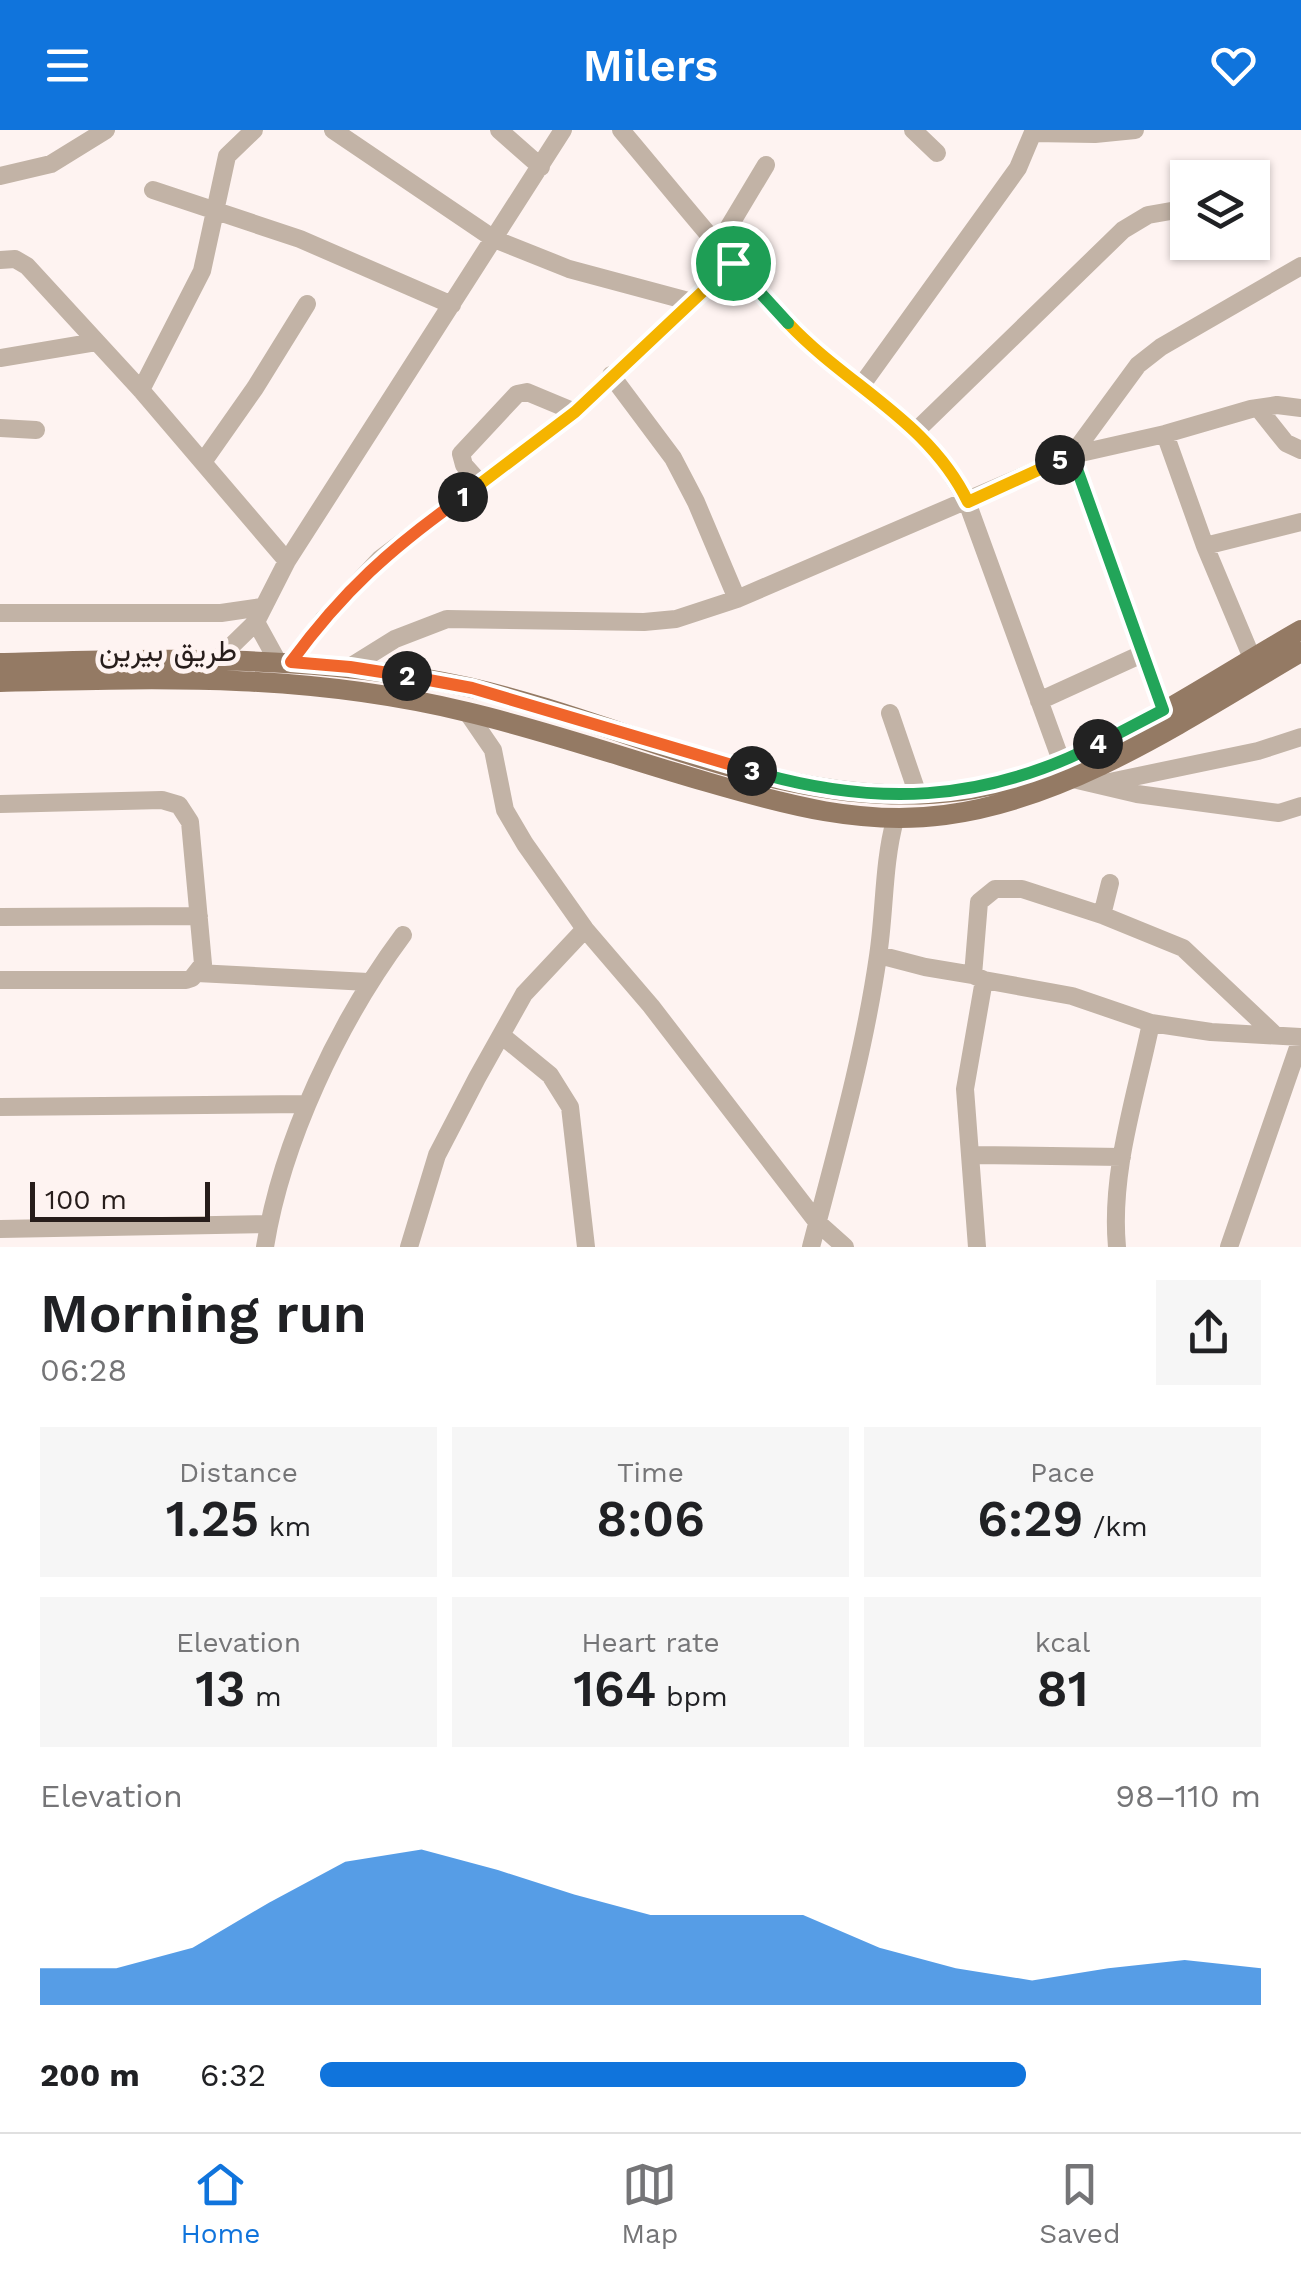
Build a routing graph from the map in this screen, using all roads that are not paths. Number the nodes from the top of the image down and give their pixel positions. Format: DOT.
graph roads {
  1 [pos="106,130"];
  2 [pos="254,130"];
  3 [pos="333,130"];
  4 [pos="499,130"];
  5 [pos="563,130"];
  6 [pos="622,130"];
  7 [pos="913,130"];
  8 [pos="1135,130"];
  9 [pos="1033,131"];
  10 [pos="937,153"];
  11 [pos="766,164"];
  12 [pos="541,167"];
  13 [pos="0,176"];
  14 [pos="152,190"];
  15 [pos="214,209"];
  16 [pos="1170,211"];
  17 [pos="494,239"];
  18 [pos="718,246"];
  19 [pos="0,260"];
  20 [pos="733,263"];
  21 [pos="1301,266"];
  22 [pos="692,302"];
  23 [pos="307,304"];
  24 [pos="452,305"];
  25 [pos="96,342"];
  26 [pos="0,358"];
  27 [pos="611,375"];
  28 [pos="862,386"];
  29 [pos="140,390"];
  30 [pos="1258,408"];
  31 [pos="1301,408"];
  32 [pos="575,412"];
  33 [pos="0,428"];
  34 [pos="36,430"];
  35 [pos="917,430"];
  36 [pos="1165,434"];
  37 [pos="1301,450"];
  38 [pos="1072,455"];
  39 [pos="203,462"];
  40 [pos="481,484"];
  41 [pos="968,502"];
  42 [pos="1301,522"];
  43 [pos="1205,546"];
  44 [pos="287,561"];
  45 [pos="737,599"];
  46 [pos="0,614"];
  47 [pos="259,614"];
  48 [pos="1301,630"];
  49 [pos="1301,652"];
  50 [pos="1142,654"];
  51 [pos="1252,658"];
  52 [pos="217,660"];
  53 [pos="0,662"];
  54 [pos="284,662"];
  55 [pos="350,667"];
  56 [pos="0,682"];
  57 [pos="1040,701"];
  58 [pos="1163,710"];
  59 [pos="468,712"];
  60 [pos="890,713"];
  61 [pos="1301,737"];
  62 [pos="1067,771"];
  63 [pos="1095,785"];
  64 [pos="918,795"];
  65 [pos="0,804"];
  66 [pos="1301,806"];
  67 [pos="886,820"];
  68 [pos="1110,883"];
  69 [pos="1102,915"];
  70 [pos="199,916"];
  71 [pos="0,917"];
  72 [pos="585,929"];
  73 [pos="403,935"];
  74 [pos="879,954"];
  75 [pos="197,974"];
  76 [pos="978,978"];
  77 [pos="0,980"];
  78 [pos="368,982"];
  79 [pos="1150,1023"];
  80 [pos="1274,1034"];
  81 [pos="501,1035"];
  82 [pos="1301,1038"];
  83 [pos="307,1104"];
  84 [pos="0,1107"];
  85 [pos="971,1154"];
  86 [pos="1122,1157"];
  87 [pos="818,1222"];
  88 [pos="268,1224"];
  89 [pos="0,1228"];
  90 [pos="30,1238"];
  91 [pos="265,1247"];
  92 [pos="409,1247"];
  93 [pos="586,1247"];
  94 [pos="811,1247"];
  95 [pos="845,1247"];
  96 [pos="977,1247"];
  97 [pos="1117,1247"];
  98 [pos="1229,1247"];
  1 -- 13 [label="street"];
  2 -- 15 [label="street"];
  3 -- 17 [label="street"];
  4 -- 12 [label="street"];
  5 -- 12 [label="street"];
  6 -- 18 [label="street"];
  7 -- 10 [label="street"];
  8 -- 9 [label="street"];
  9 -- 28 [label="street"];
  11 -- 18 [label="street"];
  12 -- 17 [label="street"];
  14 -- 15 [label="street"];
  15 -- 24 [label="street"];
  15 -- 29 [label="street"];
  16 -- 35 [label="street"];
  17 -- 22 [label="street"];
  17 -- 24 [label="street"];
  18 -- 20 [label="street"];
  19 -- 25 [label="street"];
  20 -- 22 [label="street"];
  20 -- 28 [label="street"];
  21 -- 38 [label="street"];
  22 -- 27 [label="street"];
  23 -- 39 [label="street"];
  24 -- 44 [label="street"];
  25 -- 26 [label="street"];
  25 -- 29 [label="street"];
  27 -- 32 [label="street"];
  27 -- 45 [label="street"];
  28 -- 35 [label="street"];
  29 -- 39 [label="street"];
  30 -- 31 [label="street"];
  30 -- 36 [label="street"];
  30 -- 37 [label="street"];
  32 -- 40 [label="street"];
  32 -- 40 [label="street"];
  33 -- 34 [label="street"];
  35 -- 41 [label="street"];
  36 -- 38 [label="street"];
  36 -- 43 [label="street"];
  38 -- 41 [label="street"];
  38 -- 50 [label="street"];
  39 -- 44 [label="street"];
  40 -- 54 [label="street"];
  41 -- 45 [label="street"];
  41 -- 57 [label="street"];
  42 -- 43 [label="street"];
  43 -- 51 [label="street"];
  44 -- 47 [label="street"];
  45 -- 55 [label="street"];
  46 -- 47 [label="street"];
  47 -- 52 [label="street"];
  47 -- 54 [label="street"];
  48 -- 51 [label="main road, طريق بيرين"];
  49 -- 62 [label="main road, طريق بيرين"];
  50 -- 57 [label="street"];
  50 -- 58 [label="street"];
  51 -- 58 [label="main road, طريق بيرين"];
  52 -- 53 [label="main road, طريق بيرين"];
  52 -- 54 [label="main road, طريق بيرين"];
  54 -- 55 [label="main road, طريق بيرين"];
  55 -- 64 [label="main road, طريق بيرين"];
  56 -- 59 [label="main road, طريق بيرين"];
  57 -- 62 [label="street"];
  58 -- 62 [label="main road, طريق بيرين"];
  59 -- 67 [label="main road, طريق بيرين"];
  59 -- 72 [label="street"];
  60 -- 64 [label="street"];
  61 -- 63 [label="street"];
  62 -- 63 [label="street"];
  62 -- 64 [label="main road, طريق بيرين"];
  62 -- 67 [label="main road, طريق بيرين"];
  63 -- 66 [label="street"];
  65 -- 70 [label="street"];
  67 -- 74 [label="street"];
  68 -- 69 [label="street"];
  69 -- 76 [label="street"];
  69 -- 80 [label="street"];
  70 -- 71 [label="street"];
  70 -- 75 [label="street"];
  72 -- 81 [label="street"];
  72 -- 87 [label="street"];
  73 -- 78 [label="street"];
  74 -- 76 [label="street"];
  74 -- 87 [label="street"];
  75 -- 77 [label="street"];
  75 -- 78 [label="street"];
  76 -- 79 [label="street"];
  76 -- 85 [label="street"];
  78 -- 83 [label="street"];
  79 -- 80 [label="street"];
  79 -- 86 [label="street"];
  80 -- 82 [label="street"];
  81 -- 92 [label="street"];
  81 -- 93 [label="street"];
  82 -- 98 [label="street"];
  83 -- 84 [label="street"];
  83 -- 88 [label="street"];
  85 -- 86 [label="street"];
  85 -- 96 [label="street"];
  86 -- 97 [label="street"];
  87 -- 94 [label="street"];
  87 -- 95 [label="street"];
  88 -- 90 [label="street"];
  88 -- 91 [label="street"];
  89 -- 90 [label="street"];
}
